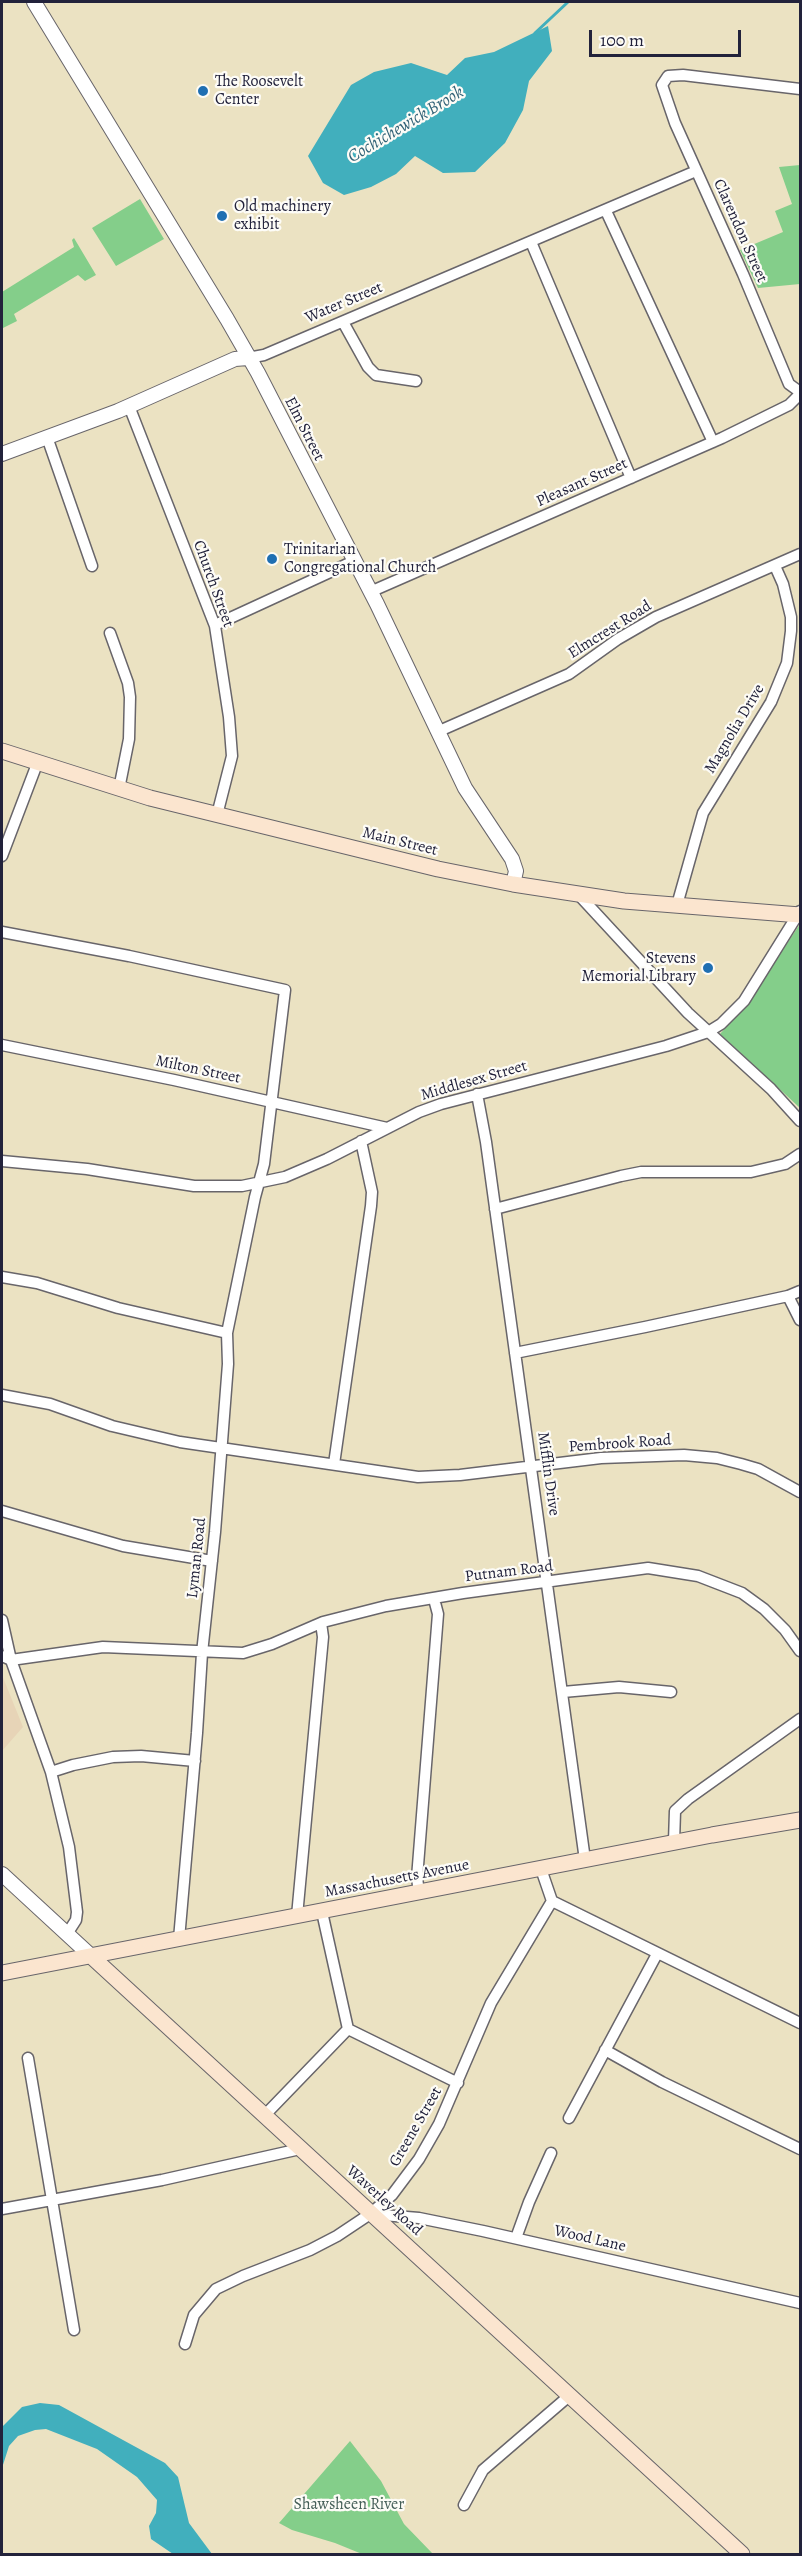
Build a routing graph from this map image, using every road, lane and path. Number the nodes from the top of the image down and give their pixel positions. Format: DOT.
graph roads {
  1 [pos="34,2"];
  2 [pos="801,88"];
  3 [pos="696,171"];
  4 [pos="606,211"];
  5 [pos="531,242"];
  6 [pos="343,322"];
  7 [pos="248,358"];
  8 [pos="416,381"];
  9 [pos="801,393"];
  10 [pos="129,406"];
  11 [pos="47,437"];
  12 [pos="713,442"];
  13 [pos="2,454"];
  14 [pos="630,478"];
  15 [pos="801,554"];
  16 [pos="354,561"];
  17 [pos="92,566"];
  18 [pos="775,566"];
  19 [pos="370,592"];
  20 [pos="215,624"];
  21 [pos="110,633"];
  22 [pos="437,732"];
  23 [pos="2,751"];
  24 [pos="37,764"];
  25 [pos="120,789"];
  26 [pos="218,815"];
  27 [pos="2,856"];
  28 [pos="513,885"];
  29 [pos="578,894"];
  30 [pos="677,905"];
  31 [pos="800,913"];
  32 [pos="2,932"];
  33 [pos="708,1032"];
  34 [pos="2,1045"];
  35 [pos="477,1094"];
  36 [pos="272,1101"];
  37 [pos="801,1121"];
  38 [pos="387,1128"];
  39 [pos="361,1141"];
  40 [pos="801,1154"];
  41 [pos="2,1161"];
  42 [pos="259,1183"];
  43 [pos="495,1209"];
  44 [pos="2,1277"];
  45 [pos="801,1291"];
  46 [pos="788,1296"];
  47 [pos="801,1320"];
  48 [pos="227,1333"];
  49 [pos="515,1353"];
  50 [pos="2,1395"];
  51 [pos="221,1449"];
  52 [pos="334,1464"];
  53 [pos="531,1466"];
  54 [pos="801,1492"];
  55 [pos="2,1511"];
  56 [pos="212,1561"];
  57 [pos="548,1583"];
  58 [pos="434,1599"];
  59 [pos="2,1620"];
  60 [pos="321,1623"];
  61 [pos="801,1651"];
  62 [pos="202,1653"];
  63 [pos="6,1658"];
  64 [pos="563,1692"];
  65 [pos="671,1692"];
  66 [pos="801,1719"];
  67 [pos="195,1761"];
  68 [pos="51,1772"];
  69 [pos="801,1820"];
  70 [pos="674,1842"];
  71 [pos="585,1860"];
  72 [pos="541,1869"];
  73 [pos="2,1875"];
  74 [pos="419,1892"];
  75 [pos="552,1901"];
  76 [pos="322,1912"];
  77 [pos="297,1916"];
  78 [pos="67,1934"];
  79 [pos="179,1939"];
  80 [pos="657,1954"];
  81 [pos="91,1956"];
  82 [pos="2,1973"];
  83 [pos="801,2023"];
  84 [pos="348,2029"];
  85 [pos="605,2050"];
  86 [pos="28,2058"];
  87 [pos="458,2083"];
  88 [pos="264,2116"];
  89 [pos="569,2118"];
  90 [pos="801,2149"];
  91 [pos="300,2150"];
  92 [pos="551,2153"];
  93 [pos="51,2200"];
  94 [pos="2,2210"];
  95 [pos="370,2214"];
  96 [pos="516,2238"];
  97 [pos="801,2303"];
  98 [pos="74,2330"];
  99 [pos="185,2344"];
  100 [pos="569,2396"];
  101 [pos="464,2505"];
  102 [pos="742,2554"];
  1 -- 7 [label="street, Elm Street"];
  2 -- 3 [label="street, Clarendon Street"];
  3 -- 4 [label="street, Water Street"];
  3 -- 9 [label="street, Clarendon Street"];
  4 -- 5 [label="street, Water Street"];
  4 -- 12 [label="street"];
  5 -- 6 [label="street, Water Street"];
  5 -- 14 [label="street"];
  6 -- 7 [label="street, Water Street"];
  6 -- 8 [label="street"];
  7 -- 10 [label="street, Water Street"];
  7 -- 16 [label="street, Elm Street"];
  9 -- 12 [label="street, Pleasant Street"];
  10 -- 11 [label="street, Water Street"];
  10 -- 20 [label="street, Church Street"];
  11 -- 13 [label="street, Water Street"];
  11 -- 17 [label="street"];
  12 -- 14 [label="street, Pleasant Street"];
  14 -- 19 [label="street, Pleasant Street"];
  15 -- 18 [label="street, Elmcrest Road"];
  16 -- 19 [label="street, Elm Street"];
  16 -- 20 [label="street"];
  18 -- 22 [label="street, Elmcrest Road"];
  18 -- 30 [label="street, Magnolia Drive"];
  19 -- 22 [label="street, Elm Street"];
  20 -- 26 [label="street, Church Street"];
  21 -- 25 [label="street"];
  22 -- 28 [label="street, Elm Street"];
  23 -- 24 [label="main road, Main Street"];
  24 -- 25 [label="main road, Main Street"];
  24 -- 27 [label="street"];
  25 -- 26 [label="main road, Main Street"];
  26 -- 28 [label="main road, Main Street"];
  28 -- 29 [label="main road, Main Street"];
  29 -- 30 [label="main road, Main Street"];
  29 -- 33 [label="street"];
  30 -- 31 [label="main road, Main Street"];
  31 -- 33 [label="street, Middlesex Street"];
  32 -- 36 [label="street, Lyman Road"];
  33 -- 35 [label="street, Middlesex Street"];
  33 -- 37 [label="street"];
  34 -- 36 [label="street, Milton Street"];
  35 -- 38 [label="street, Middlesex Street"];
  35 -- 43 [label="street, Mifflin Drive"];
  36 -- 38 [label="street, Milton Street"];
  36 -- 42 [label="street, Lyman Road"];
  38 -- 39 [label="street, Middlesex Street"];
  39 -- 42 [label="street, Middlesex Street"];
  39 -- 52 [label="street"];
  40 -- 43 [label="street"];
  41 -- 42 [label="street, Middlesex Street"];
  42 -- 48 [label="street, Lyman Road"];
  43 -- 49 [label="street, Mifflin Drive"];
  44 -- 48 [label="street"];
  45 -- 46 [label="street"];
  46 -- 47 [label="street"];
  46 -- 49 [label="street"];
  48 -- 51 [label="street, Lyman Road"];
  49 -- 53 [label="street, Mifflin Drive"];
  50 -- 51 [label="street, Pembrook Road"];
  51 -- 52 [label="street, Pembrook Road"];
  51 -- 56 [label="street, Lyman Road"];
  52 -- 53 [label="street, Pembrook Road"];
  53 -- 54 [label="street, Pembrook Road"];
  53 -- 57 [label="street, Mifflin Drive"];
  55 -- 56 [label="street"];
  56 -- 62 [label="street, Lyman Road"];
  57 -- 58 [label="street, Putnam Road"];
  57 -- 61 [label="street, Putnam Road"];
  57 -- 64 [label="street, Mifflin Drive"];
  58 -- 60 [label="street, Putnam Road"];
  58 -- 74 [label="street"];
  59 -- 63 [label="street"];
  60 -- 62 [label="street, Putnam Road"];
  60 -- 77 [label="street"];
  62 -- 63 [label="street, Putnam Road"];
  62 -- 67 [label="street, Lyman Road"];
  63 -- 68 [label="street"];
  64 -- 65 [label="street"];
  64 -- 71 [label="street, Mifflin Drive"];
  66 -- 70 [label="street"];
  67 -- 68 [label="street"];
  67 -- 79 [label="street, Lyman Road"];
  68 -- 78 [label="street"];
  69 -- 70 [label="main road, Massachusetts Avenue"];
  70 -- 71 [label="main road, Massachusetts Avenue"];
  71 -- 72 [label="main road, Massachusetts Avenue"];
  72 -- 74 [label="main road, Massachusetts Avenue"];
  72 -- 75 [label="street"];
  73 -- 78 [label="street, Waverley Road"];
  74 -- 76 [label="main road, Massachusetts Avenue"];
  75 -- 80 [label="street"];
  75 -- 87 [label="street, Greene Street"];
  76 -- 77 [label="main road, Massachusetts Avenue"];
  76 -- 84 [label="street"];
  77 -- 79 [label="main road, Massachusetts Avenue"];
  78 -- 81 [label="street, Waverley Road"];
  79 -- 81 [label="main road, Massachusetts Avenue"];
  80 -- 83 [label="street"];
  80 -- 85 [label="street"];
  81 -- 82 [label="main road, Massachusetts Avenue"];
  81 -- 88 [label="main road, Waverley Road"];
  84 -- 87 [label="street"];
  84 -- 88 [label="street"];
  85 -- 89 [label="street"];
  85 -- 90 [label="street"];
  86 -- 93 [label="street"];
  87 -- 95 [label="street, Greene Street"];
  88 -- 91 [label="main road, Waverley Road"];
  91 -- 93 [label="street"];
  91 -- 95 [label="main road, Waverley Road"];
  92 -- 96 [label="street"];
  93 -- 94 [label="street"];
  93 -- 98 [label="street"];
  95 -- 96 [label="street, Wood Lane"];
  95 -- 99 [label="street, Greene Street"];
  95 -- 100 [label="main road, Waverley Road"];
  96 -- 97 [label="street, Wood Lane"];
  100 -- 101 [label="street"];
  100 -- 102 [label="main road, Waverley Road"];
}
